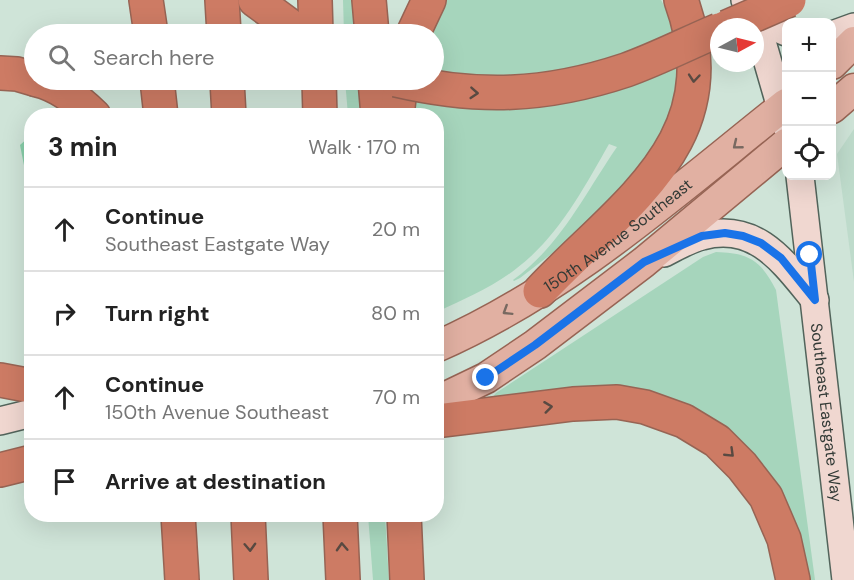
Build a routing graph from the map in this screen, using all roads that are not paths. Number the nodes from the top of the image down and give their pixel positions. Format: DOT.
graph roads {
  1 [pos="146,0"];
  2 [pos="222,0"];
  3 [pos="233,0"];
  4 [pos="255,0"];
  5 [pos="315,0"];
  6 [pos="369,0"];
  7 [pos="391,0"];
  8 [pos="429,0"];
  9 [pos="681,0"];
  10 [pos="789,0"];
  11 [pos="739,10"];
  12 [pos="150,24"];
  13 [pos="223,24"];
  14 [pos="234,24"];
  15 [pos="287,24"];
  16 [pos="316,24"];
  17 [pos="371,24"];
  18 [pos="392,24"];
  19 [pos="418,24"];
  20 [pos="854,27"];
  21 [pos="782,30"];
  22 [pos="836,33"];
  23 [pos="710,34"];
  24 [pos="854,42"];
  25 [pos="836,59"];
  26 [pos="0,73"];
  27 [pos="24,76"];
  28 [pos="854,88"];
  29 [pos="444,89"];
  30 [pos="61,90"];
  31 [pos="158,90"];
  32 [pos="228,90"];
  33 [pos="234,90"];
  34 [pos="319,90"];
  35 [pos="376,90"];
  36 [pos="395,90"];
  37 [pos="400,90"];
  38 [pos="782,103"];
  39 [pos="836,104"];
  40 [pos="86,108"];
  41 [pos="160,108"];
  42 [pos="229,108"];
  43 [pos="235,108"];
  44 [pos="320,108"];
  45 [pos="377,108"];
  46 [pos="396,108"];
  47 [pos="397,108"];
  48 [pos="782,114"];
  49 [pos="782,147"];
  50 [pos="800,180"];
  51 [pos="644,262"];
  52 [pos="540,291"];
  53 [pos="815,300"];
  54 [pos="444,343"];
  55 [pos="0,380"];
  56 [pos="24,384"];
  57 [pos="444,398"];
  58 [pos="24,415"];
  59 [pos="0,421"];
  60 [pos="444,421"];
  61 [pos="0,452"];
  62 [pos="24,452"];
  63 [pos="24,464"];
  64 [pos="0,470"];
  65 [pos="178,522"];
  66 [pos="248,522"];
  67 [pos="340,522"];
  68 [pos="404,522"];
  69 [pos="405,522"];
  70 [pos="180,572"];
  71 [pos="251,580"];
  72 [pos="343,580"];
  73 [pos="407,580"];
  74 [pos="413,580"];
  75 [pos="793,580"];
  76 [pos="846,580"];
  1 -- 12 [label="highway"];
  2 -- 13 [label="highway"];
  3 -- 14 [label="highway"];
  4 -- 15 [label="highway"];
  5 -- 16 [label="highway"];
  6 -- 17 [label="highway"];
  7 -- 18 [label="highway"];
  8 -- 19 [label="highway"];
  9 -- 52 [label="highway, one-way"];
  10 -- 11 [label="highway, bridge"];
  11 -- 21 [label="main road"];
  11 -- 38 [label="main road"];
  20 -- 22 [label="main road"];
  29 -- 23 [label="highway, one-way, bridge"];
  24 -- 25 [label="main road"];
  26 -- 27 [label="highway"];
  28 -- 39 [label="main road"];
  30 -- 40 [label="highway"];
  31 -- 41 [label="highway"];
  32 -- 42 [label="highway"];
  33 -- 43 [label="highway"];
  34 -- 44 [label="highway"];
  35 -- 45 [label="highway"];
  36 -- 46 [label="highway"];
  37 -- 47 [label="highway"];
  48 -- 52 [label="main road, 150th Avenue Southeast, one-way"];
  49 -- 51 [label="main road, 150th Avenue Southeast"];
  50 -- 53 [label="main road, Southeast Eastgate Way"];
  51 -- 53 [label="main road"];
  51 -- 57 [label="main road, 150th Avenue Southeast"];
  52 -- 54 [label="main road, 150th Avenue Southeast, one-way"];
  53 -- 76 [label="main road, Southeast Eastgate Way"];
  55 -- 56 [label="highway"];
  58 -- 59 [label="main road"];
  60 -- 75 [label="highway, one-way"];
  61 -- 62 [label="main road"];
  63 -- 64 [label="highway"];
  65 -- 70 [label="highway"];
  66 -- 71 [label="highway, one-way"];
  72 -- 67 [label="highway, one-way"];
  68 -- 73 [label="highway"];
  69 -- 74 [label="highway"];
}
